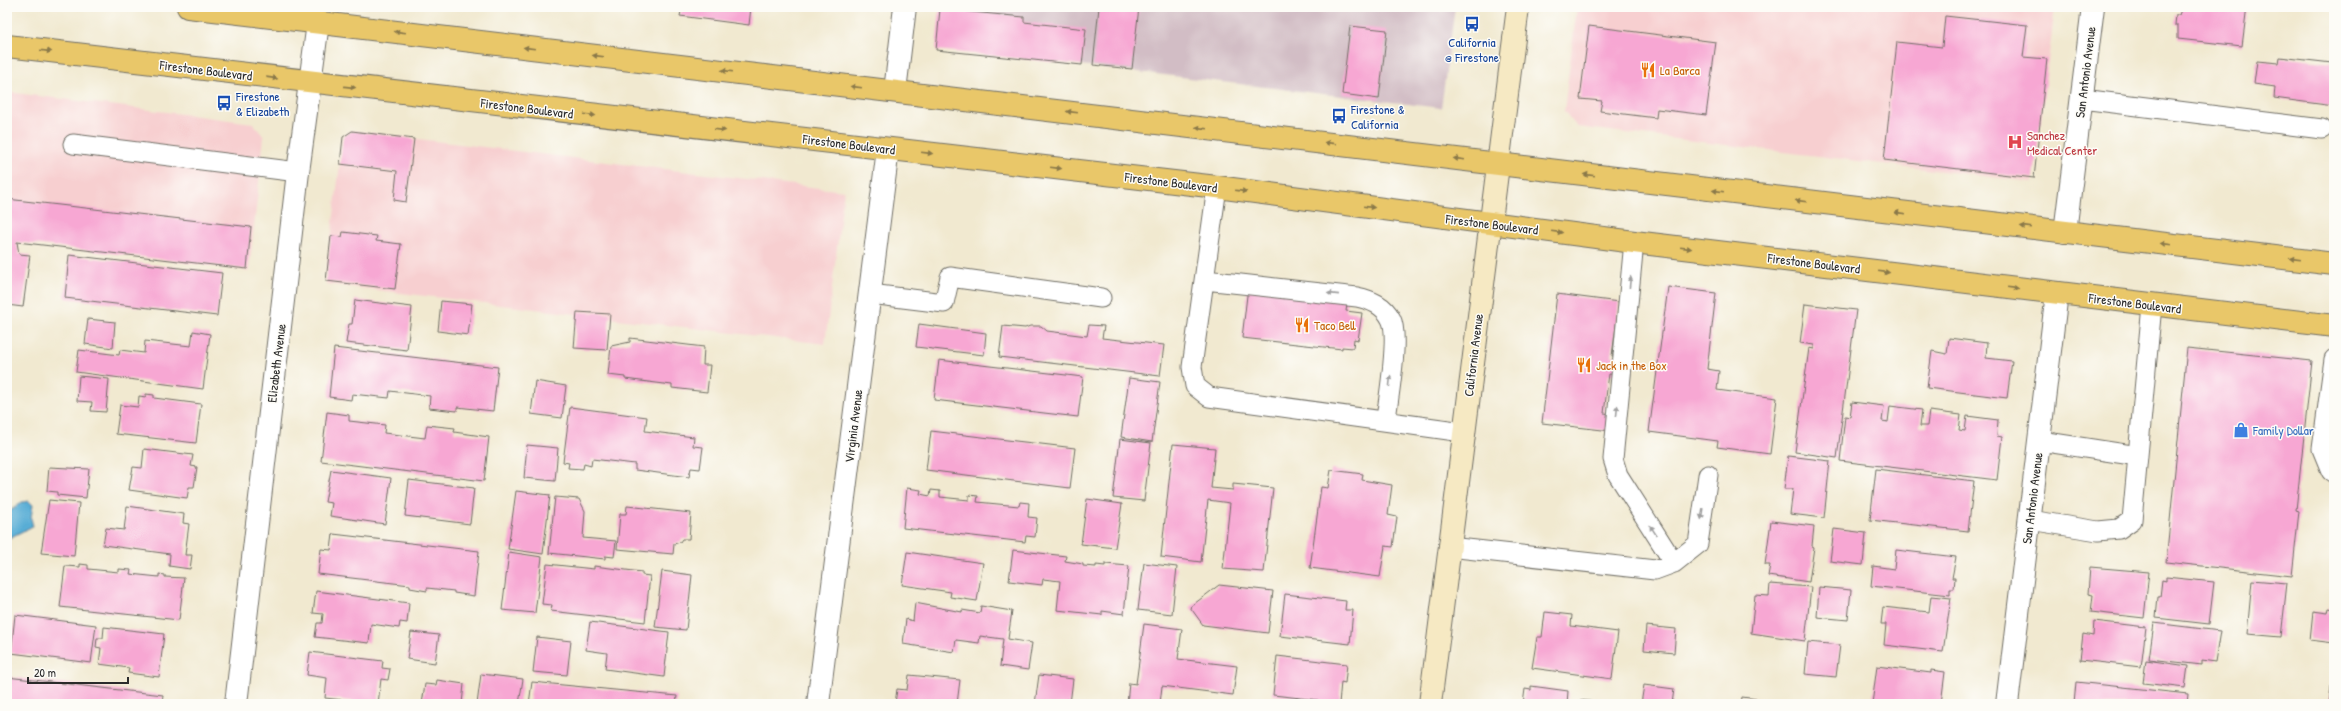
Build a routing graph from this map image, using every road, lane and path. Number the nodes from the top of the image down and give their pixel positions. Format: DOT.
graph roads {
  1 [pos="188,7"];
  2 [pos="905,7"];
  3 [pos="1518,7"];
  4 [pos="2093,7"];
  5 [pos="318,23"];
  6 [pos="7,46"];
  7 [pos="311,83"];
  8 [pos="894,91"];
  9 [pos="2082,99"];
  10 [pos="2322,129"];
  11 [pos="72,144"];
  12 [pos="888,149"];
  13 [pos="1498,164"];
  14 [pos="298,172"];
  15 [pos="1217,188"];
  16 [pos="1490,224"];
  17 [pos="2065,232"];
  18 [pos="1634,242"];
  19 [pos="2334,264"];
  20 [pos="1205,280"];
  21 [pos="2057,293"];
  22 [pos="870,294"];
  23 [pos="1101,298"];
  24 [pos="2152,306"];
  25 [pos="2334,326"];
  26 [pos="2334,359"];
  27 [pos="1386,420"];
  28 [pos="1463,432"];
  29 [pos="2040,441"];
  30 [pos="2138,456"];
  31 [pos="2334,473"];
  32 [pos="1708,476"];
  33 [pos="2030,520"];
  34 [pos="1449,547"];
  35 [pos="1674,563"];
  36 [pos="236,704"];
  37 [pos="818,704"];
  38 [pos="1430,704"];
  39 [pos="2006,704"];
  1 -- 5 [label="main road"];
  2 -- 8 [label="street"];
  3 -- 13 [label="main road, California Avenue"];
  4 -- 9 [label="street, San Antonio Avenue"];
  5 -- 7 [label="street, Elizabeth Avenue"];
  8 -- 5 [label="main road, one-way"];
  6 -- 7 [label="main road, Firestone Boulevard, one-way"];
  7 -- 12 [label="main road, Firestone Boulevard, one-way"];
  7 -- 14 [label="street, Elizabeth Avenue"];
  13 -- 8 [label="main road, one-way"];
  9 -- 10 [label="lane"];
  9 -- 17 [label="street, San Antonio Avenue"];
  11 -- 14 [label="lane"];
  12 -- 15 [label="main road, Firestone Boulevard, one-way"];
  12 -- 22 [label="street, Virginia Avenue"];
  13 -- 16 [label="main road, California Avenue"];
  17 -- 13 [label="main road, one-way"];
  14 -- 36 [label="street, Elizabeth Avenue"];
  15 -- 16 [label="main road, Firestone Boulevard, one-way"];
  15 -- 20 [label="lane"];
  16 -- 18 [label="main road, Firestone Boulevard, one-way"];
  16 -- 28 [label="main road, California Avenue"];
  19 -- 17 [label="main road, one-way"];
  18 -- 21 [label="main road, Firestone Boulevard, one-way"];
  35 -- 18 [label="lane, one-way"];
  27 -- 20 [label="lane, one-way"];
  20 -- 27 [label="lane"];
  21 -- 24 [label="main road, Firestone Boulevard"];
  21 -- 29 [label="street, San Antonio Avenue"];
  22 -- 23 [label="lane"];
  22 -- 37 [label="street, Virginia Avenue"];
  24 -- 25 [label="main road, Firestone Boulevard"];
  24 -- 30 [label="lane"];
  26 -- 31 [label="lane"];
  27 -- 28 [label="lane"];
  28 -- 34 [label="main road, California Avenue"];
  29 -- 30 [label="lane"];
  29 -- 33 [label="street, San Antonio Avenue"];
  30 -- 33 [label="lane"];
  32 -- 35 [label="lane, one-way"];
  33 -- 39 [label="street, San Antonio Avenue"];
  34 -- 35 [label="lane"];
  34 -- 38 [label="main road, California Avenue"];
}
